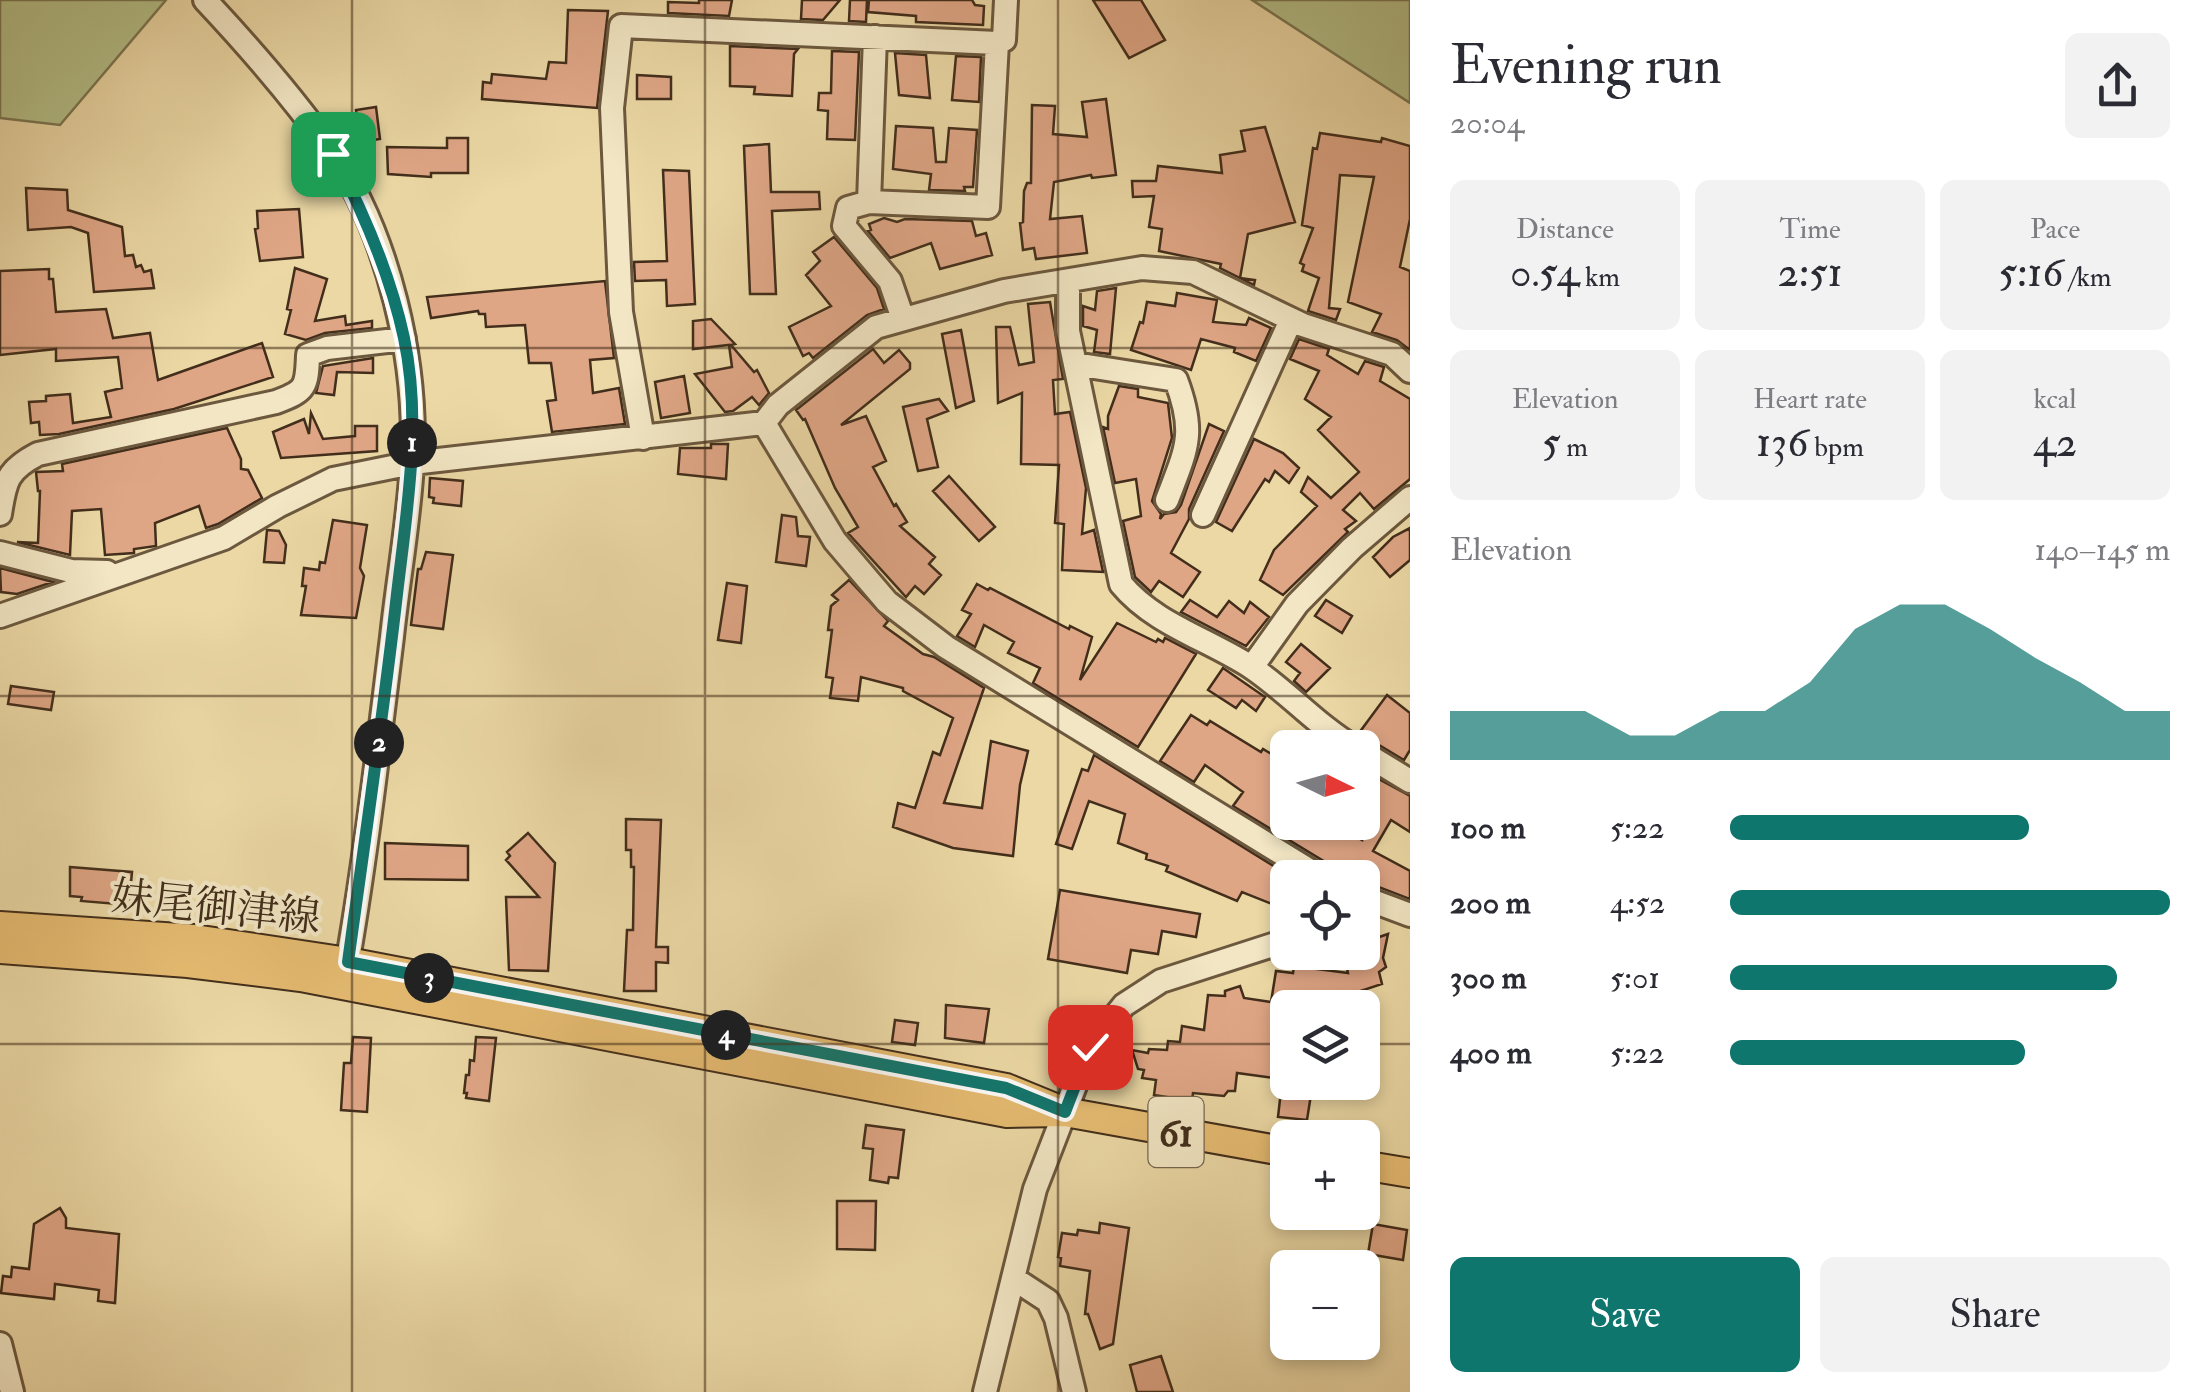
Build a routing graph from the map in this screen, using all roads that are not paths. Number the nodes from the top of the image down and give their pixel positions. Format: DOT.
graph roads {
  1 [pos="204,0"];
  2 [pos="1006,0"];
  3 [pos="875,37"];
  4 [pos="997,42"];
  5 [pos="869,202"];
  6 [pos="1068,281"];
  7 [pos="903,319"];
  8 [pos="1292,320"];
  9 [pos="404,338"];
  10 [pos="1074,364"];
  11 [pos="1410,370"];
  12 [pos="764,424"];
  13 [pos="644,438"];
  14 [pos="412,463"];
  15 [pos="1410,498"];
  16 [pos="1167,500"];
  17 [pos="0,514"];
  18 [pos="1203,515"];
  19 [pos="0,553"];
  20 [pos="121,572"];
  21 [pos="0,616"];
  22 [pos="1252,668"];
  23 [pos="1326,730"];
  24 [pos="1380,763"];
  25 [pos="1410,781"];
  26 [pos="1293,860"];
  27 [pos="1380,904"];
  28 [pos="1410,915"];
  29 [pos="0,926"];
  30 [pos="1270,946"];
  31 [pos="0,948"];
  32 [pos="346,973"];
  33 [pos="1065,1112"];
  34 [pos="1270,1149"];
  35 [pos="1380,1168"];
  36 [pos="1410,1173"];
  37 [pos="1013,1278"];
  38 [pos="0,1344"];
  39 [pos="12,1392"];
  40 [pos="985,1392"];
  41 [pos="1074,1392"];
  1 -- 9 [label="street"];
  2 -- 4 [label="street"];
  3 -- 4 [label="street"];
  3 -- 5 [label="street"];
  3 -- 13 [label="street"];
  4 -- 5 [label="street"];
  5 -- 7 [label="street"];
  6 -- 7 [label="street"];
  6 -- 8 [label="street"];
  6 -- 10 [label="street"];
  7 -- 12 [label="street"];
  8 -- 11 [label="street"];
  8 -- 18 [label="street"];
  9 -- 14 [label="street"];
  9 -- 17 [label="street"];
  10 -- 16 [label="street"];
  10 -- 22 [label="street"];
  12 -- 13 [label="street"];
  12 -- 26 [label="street"];
  13 -- 14 [label="street"];
  14 -- 20 [label="street"];
  14 -- 32 [label="street"];
  15 -- 22 [label="street"];
  19 -- 20 [label="street"];
  20 -- 21 [label="street"];
  22 -- 23 [label="street"];
  24 -- 25 [label="street"];
  27 -- 28 [label="street"];
  29 -- 32 [label="main road, 妹尾御津線 / 61"];
  30 -- 33 [label="street"];
  31 -- 32 [label="main road, 妹尾御津線 / 61"];
  32 -- 33 [label="main road, 妹尾御津線 / 61"];
  33 -- 34 [label="main road, 妹尾御津線 / 61"];
  33 -- 37 [label="street"];
  35 -- 36 [label="main road"];
  37 -- 40 [label="street"];
  37 -- 41 [label="street"];
  38 -- 39 [label="street"];
}
